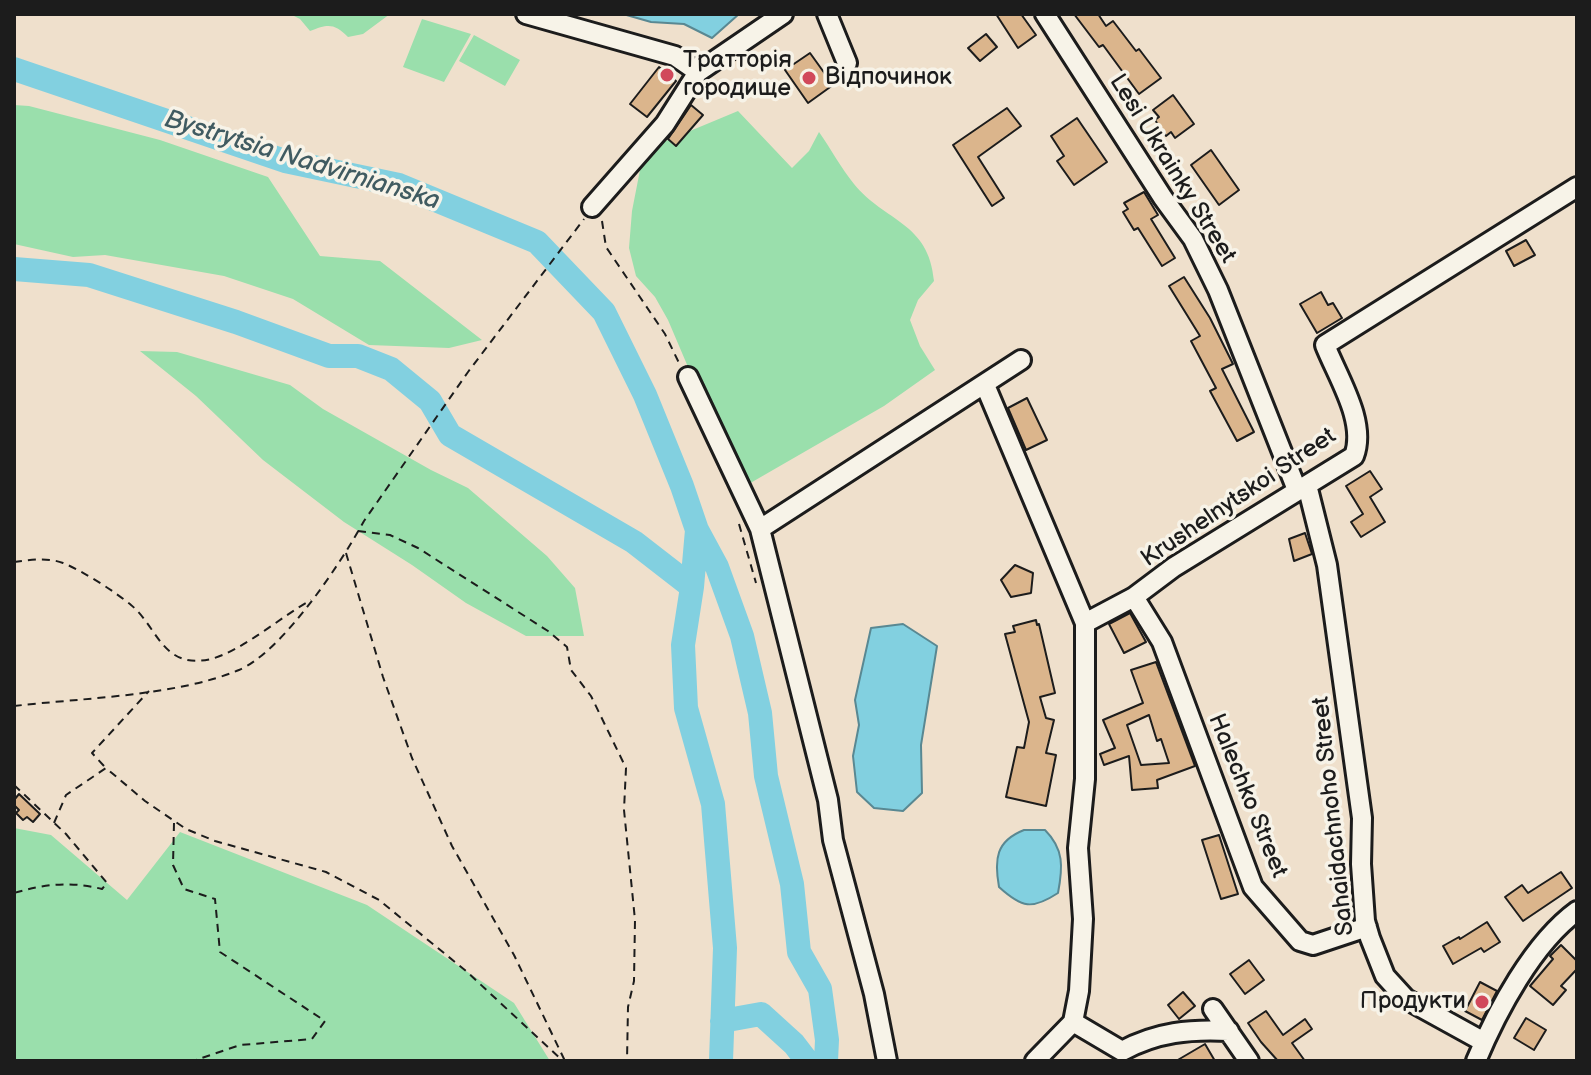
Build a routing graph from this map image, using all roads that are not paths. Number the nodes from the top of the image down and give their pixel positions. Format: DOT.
graph roads {
  1 [pos="526,14"];
  2 [pos="783,14"];
  3 [pos="827,14"];
  4 [pos="1045,14"];
  5 [pos="847,63"];
  6 [pos="698,72"];
  7 [pos="1577,187"];
  8 [pos="597,214"];
  9 [pos="1021,360"];
  10 [pos="686,376"];
  11 [pos="985,385"];
  12 [pos="1302,487"];
  13 [pos="760,529"];
  14 [pos="1134,597"];
  15 [pos="1085,623"];
  16 [pos="1577,911"];
  17 [pos="1367,927"];
  18 [pos="1213,1009"];
  19 [pos="1073,1022"];
  20 [pos="1229,1031"];
  21 [pos="1484,1042"];
  22 [pos="887,1061"];
  23 [pos="1035,1061"];
  24 [pos="1249,1061"];
  25 [pos="1476,1061"];
  1 -- 6 [label="street"];
  2 -- 6 [label="street"];
  3 -- 5 [label="street"];
  4 -- 12 [label="street, Lesi Ukrainky Street"];
  6 -- 8 [label="street"];
  7 -- 12 [label="street, Krushelnytskoi Street"];
  9 -- 11 [label="street"];
  10 -- 13 [label="street"];
  11 -- 13 [label="street"];
  11 -- 15 [label="street"];
  12 -- 14 [label="street, Krushelnytskoi Street"];
  12 -- 17 [label="street, Sahaidachnoho Street"];
  13 -- 22 [label="street"];
  14 -- 15 [label="street, Krushelnytskoi Street"];
  14 -- 17 [label="street, Halechko Street"];
  15 -- 19 [label="street"];
  16 -- 21 [label="street"];
  17 -- 21 [label="street, Sahaidachnoho Street"];
  18 -- 20 [label="street"];
  19 -- 20 [label="street"];
  19 -- 23 [label="street"];
  20 -- 24 [label="street"];
  21 -- 25 [label="street"];
}
